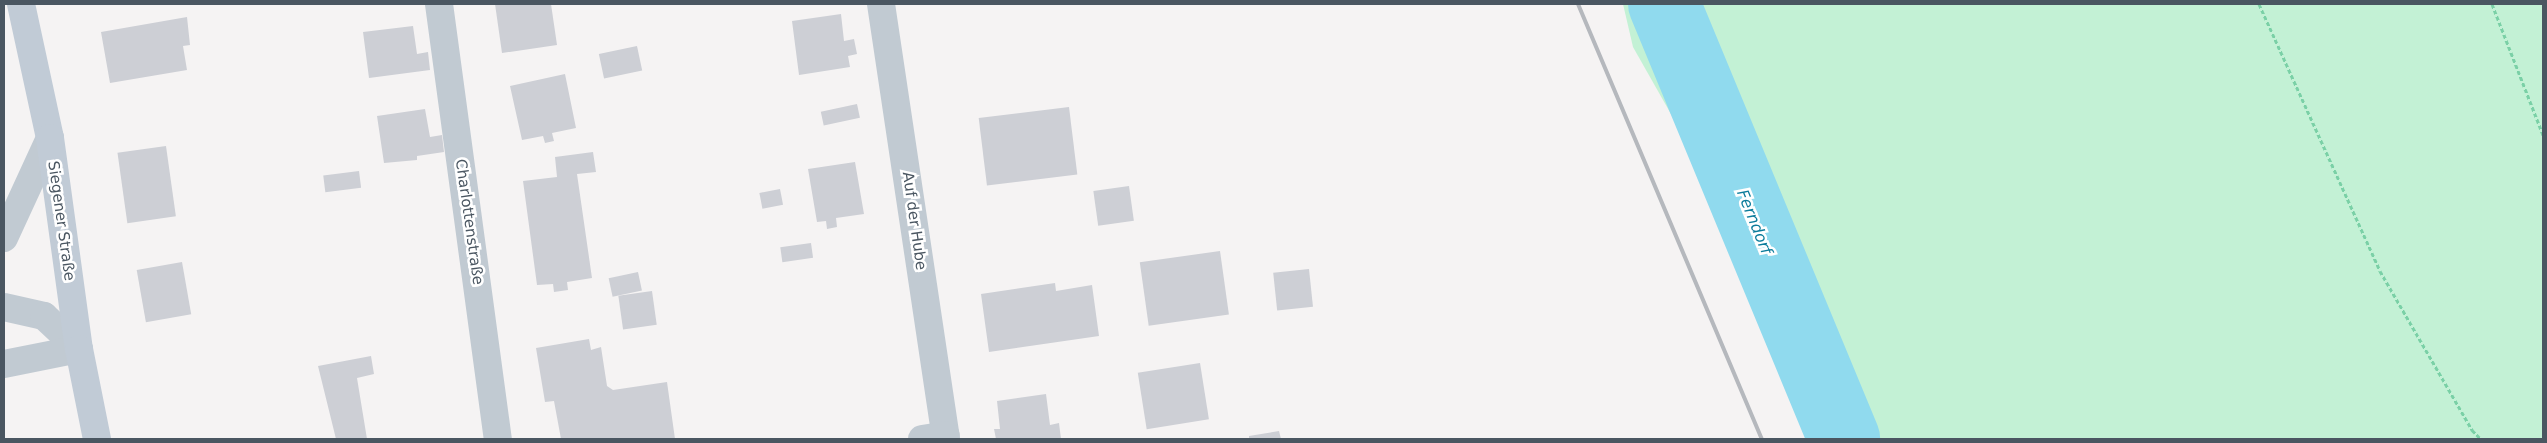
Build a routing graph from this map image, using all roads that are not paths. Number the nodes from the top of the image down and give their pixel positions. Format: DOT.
graph roads {
  1 [pos="21,4"];
  2 [pos="439,4"];
  3 [pos="881,4"];
  4 [pos="50,138"];
  5 [pos="4,238"];
  6 [pos="4,307"];
  7 [pos="79,349"];
  8 [pos="4,364"];
  9 [pos="938,438"];
  10 [pos="97,439"];
  11 [pos="498,439"];
  1 -- 4 [label="main road, Siegener Straße"];
  2 -- 11 [label="street, Charlottenstraße"];
  3 -- 9 [label="street, Auf der Hube"];
  4 -- 5 [label="street"];
  4 -- 7 [label="main road, Siegener Straße"];
  6 -- 7 [label="street"];
  7 -- 8 [label="street"];
  7 -- 10 [label="main road, Siegener Straße"];
}
